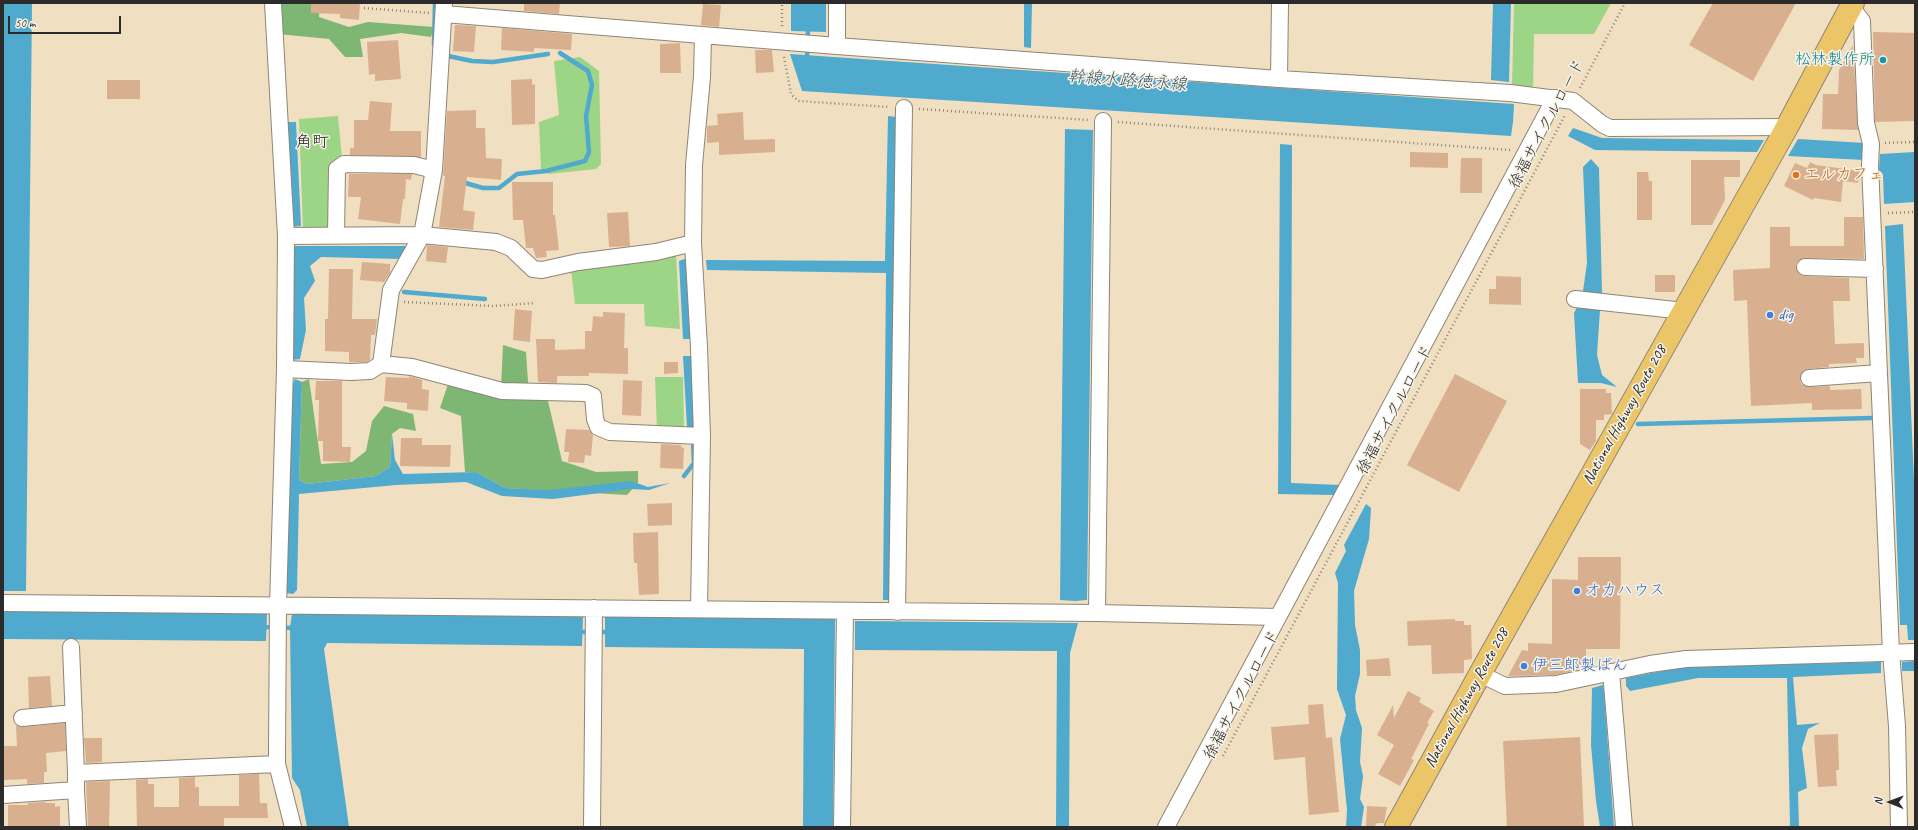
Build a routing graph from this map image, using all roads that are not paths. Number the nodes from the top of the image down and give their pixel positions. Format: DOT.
graph roads {
  1 [pos="272,3"];
  2 [pos="837,3"];
  3 [pos="1280,3"];
  4 [pos="1852,5"];
  5 [pos="440,10"];
  6 [pos="703,36"];
  7 [pos="837,46"];
  8 [pos="1279,79"];
  9 [pos="1555,98"];
  10 [pos="904,108"];
  11 [pos="1103,121"];
  12 [pos="1787,127"];
  13 [pos="434,170"];
  14 [pos="286,236"];
  15 [pos="336,236"];
  16 [pos="422,236"];
  17 [pos="694,242"];
  18 [pos="1805,267"];
  19 [pos="1875,269"];
  20 [pos="1575,299"];
  21 [pos="1684,311"];
  22 [pos="381,364"];
  23 [pos="285,369"];
  24 [pos="1879,373"];
  25 [pos="1809,378"];
  26 [pos="702,436"];
  27 [pos="3,603"];
  28 [pos="278,605"];
  29 [pos="594,608"];
  30 [pos="699,610"];
  31 [pos="844,611"];
  32 [pos="897,612"];
  33 [pos="1097,613"];
  34 [pos="1278,617"];
  35 [pos="71,647"];
  36 [pos="1891,652"];
  37 [pos="1915,652"];
  38 [pos="1611,672"];
  39 [pos="1480,674"];
  40 [pos="74,713"];
  41 [pos="22,718"];
  42 [pos="278,764"];
  43 [pos="76,773"];
  44 [pos="76,790"];
  45 [pos="3,794"];
  46 [pos="78,827"];
  47 [pos="293,827"];
  48 [pos="592,827"];
  49 [pos="842,827"];
  50 [pos="1166,827"];
  51 [pos="1396,827"];
  52 [pos="1624,827"];
  53 [pos="1899,827"];
  1 -- 14 [label="street"];
  2 -- 7 [label="street"];
  3 -- 8 [label="street"];
  4 -- 12 [label="highway, National Highway Route 208"];
  4 -- 19 [label="street"];
  5 -- 6 [label="street"];
  5 -- 13 [label="street"];
  6 -- 7 [label="street"];
  6 -- 17 [label="street"];
  7 -- 8 [label="street"];
  8 -- 9 [label="street"];
  9 -- 12 [label="street"];
  9 -- 34 [label="street"];
  10 -- 32 [label="street"];
  11 -- 33 [label="street"];
  12 -- 21 [label="highway, National Highway Route 208"];
  13 -- 15 [label="street"];
  13 -- 16 [label="street"];
  14 -- 15 [label="street"];
  14 -- 23 [label="street"];
  15 -- 16 [label="street"];
  16 -- 17 [label="street"];
  16 -- 22 [label="street"];
  17 -- 26 [label="street"];
  18 -- 19 [label="street"];
  19 -- 24 [label="street"];
  20 -- 21 [label="street"];
  21 -- 39 [label="highway, National Highway Route 208"];
  22 -- 23 [label="street"];
  22 -- 26 [label="street"];
  23 -- 28 [label="street"];
  24 -- 25 [label="street"];
  24 -- 36 [label="street"];
  26 -- 30 [label="street"];
  27 -- 28 [label="street"];
  28 -- 29 [label="street"];
  28 -- 42 [label="street"];
  29 -- 30 [label="street"];
  29 -- 48 [label="street"];
  30 -- 31 [label="street"];
  31 -- 32 [label="street"];
  31 -- 49 [label="street"];
  32 -- 33 [label="street"];
  33 -- 34 [label="street"];
  34 -- 50 [label="street"];
  35 -- 40 [label="street"];
  36 -- 37 [label="street"];
  36 -- 38 [label="street"];
  36 -- 53 [label="street"];
  38 -- 39 [label="street"];
  38 -- 52 [label="street"];
  39 -- 51 [label="highway, National Highway Route 208"];
  40 -- 41 [label="street"];
  40 -- 43 [label="street"];
  42 -- 43 [label="street"];
  42 -- 47 [label="street"];
  43 -- 44 [label="street"];
  44 -- 45 [label="street"];
  44 -- 46 [label="street"];
}
